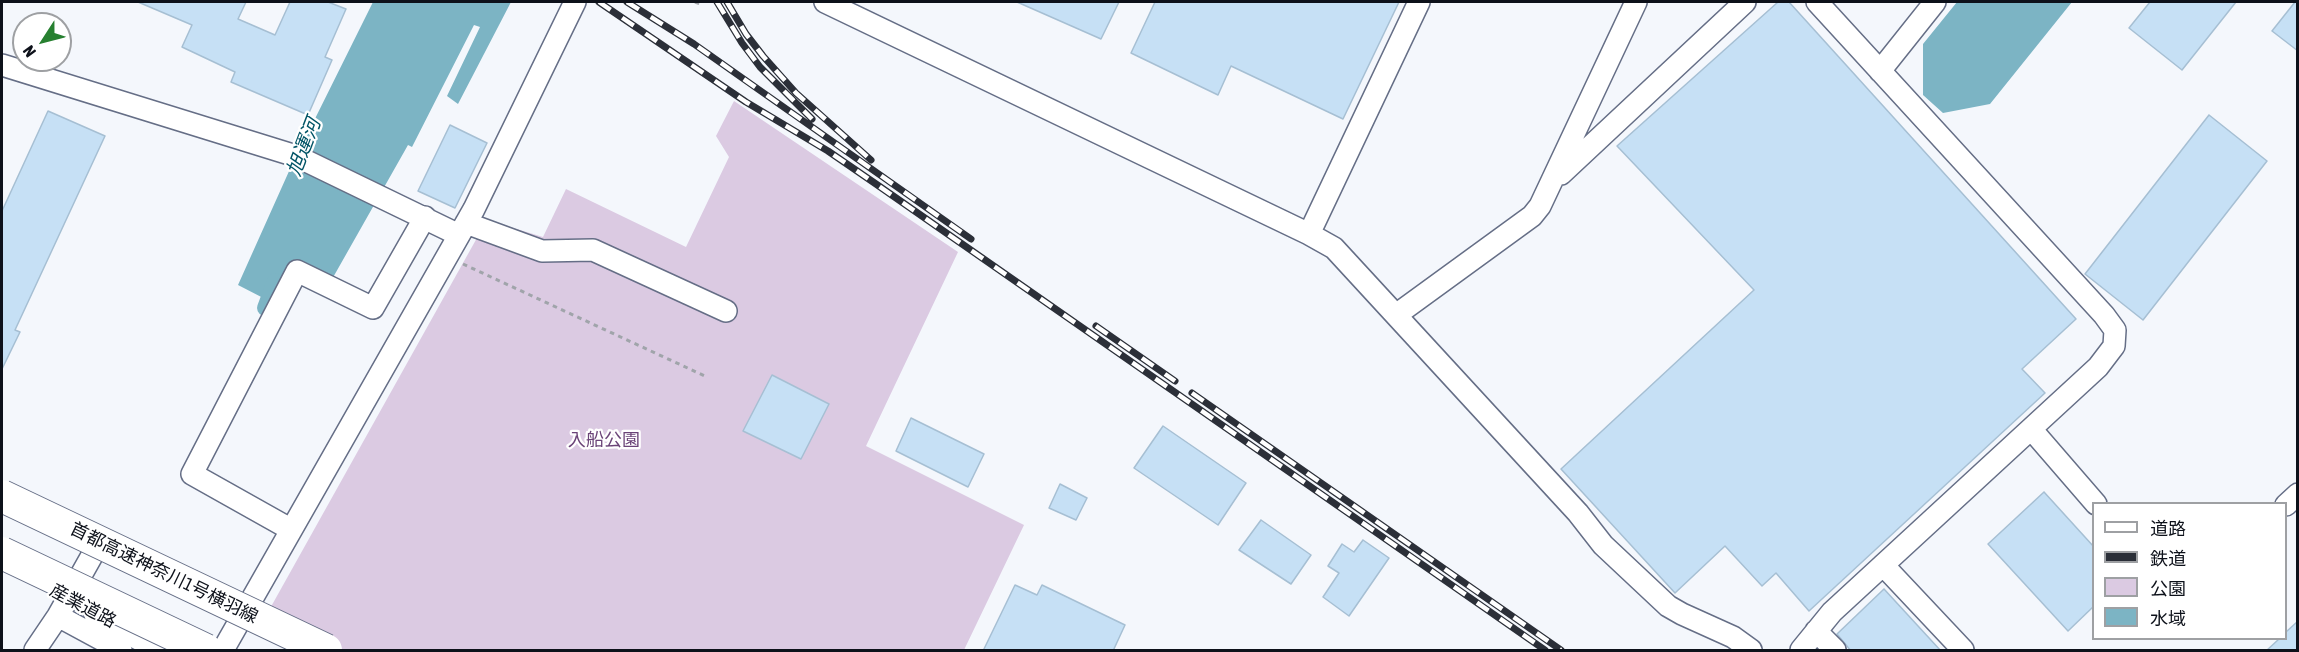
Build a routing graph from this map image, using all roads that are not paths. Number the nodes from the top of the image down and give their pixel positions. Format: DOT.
graph roads {
  1 [pos="574,2"];
  2 [pos="825,2"];
  3 [pos="1419,2"];
  4 [pos="1636,2"];
  5 [pos="1745,2"];
  6 [pos="1816,2"];
  7 [pos="1935,2"];
  8 [pos="2,65"];
  9 [pos="1880,71"];
  10 [pos="1552,183"];
  11 [pos="425,217"];
  12 [pos="463,229"];
  13 [pos="1309,234"];
  14 [pos="726,311"];
  15 [pos="1396,315"];
  16 [pos="2032,430"];
  17 [pos="2,496"];
  18 [pos="2094,502"];
  19 [pos="2,508"];
  20 [pos="290,529"];
  21 [pos="94,552"];
  22 [pos="2,553"];
  23 [pos="2,562"];
  24 [pos="1883,565"];
  25 [pos="63,607"];
  26 [pos="253,618"];
  27 [pos="1816,631"];
  28 [pos="96,645"];
  29 [pos="35,651"];
  30 [pos="121,651"];
  31 [pos="165,651"];
  32 [pos="206,651"];
  33 [pos="223,651"];
  34 [pos="316,651"];
  35 [pos="326,651"];
  36 [pos="1751,651"];
  37 [pos="1801,651"];
  38 [pos="1835,651"];
  39 [pos="1963,651"];
  1 -- 12 [label="street"];
  2 -- 13 [label="street"];
  3 -- 13 [label="street"];
  4 -- 10 [label="street"];
  5 -- 10 [label="street"];
  6 -- 9 [label="street"];
  7 -- 9 [label="street"];
  8 -- 11 [label="street"];
  9 -- 16 [label="street"];
  10 -- 15 [label="street"];
  11 -- 12 [label="street"];
  11 -- 20 [label="street"];
  12 -- 14 [label="street"];
  12 -- 20 [label="street"];
  13 -- 15 [label="street"];
  15 -- 36 [label="street"];
  16 -- 18 [label="street"];
  16 -- 24 [label="street"];
  17 -- 26 [label="highway, 首都高速神奈川1号横羽線, bridge"];
  19 -- 21 [label="main road"];
  20 -- 26 [label="street"];
  21 -- 25 [label="street"];
  21 -- 26 [label="main road"];
  22 -- 32 [label="highway, bridge"];
  23 -- 25 [label="main road, 産業道路"];
  24 -- 27 [label="street"];
  24 -- 39 [label="street"];
  25 -- 28 [label="street"];
  25 -- 29 [label="street"];
  25 -- 31 [label="main road, 産業道路"];
  26 -- 33 [label="street"];
  26 -- 34 [label="highway, bridge"];
  26 -- 35 [label="highway, 首都高速神奈川1号横羽線, bridge"];
  27 -- 37 [label="street"];
  27 -- 38 [label="street"];
  28 -- 30 [label="street"];
}
